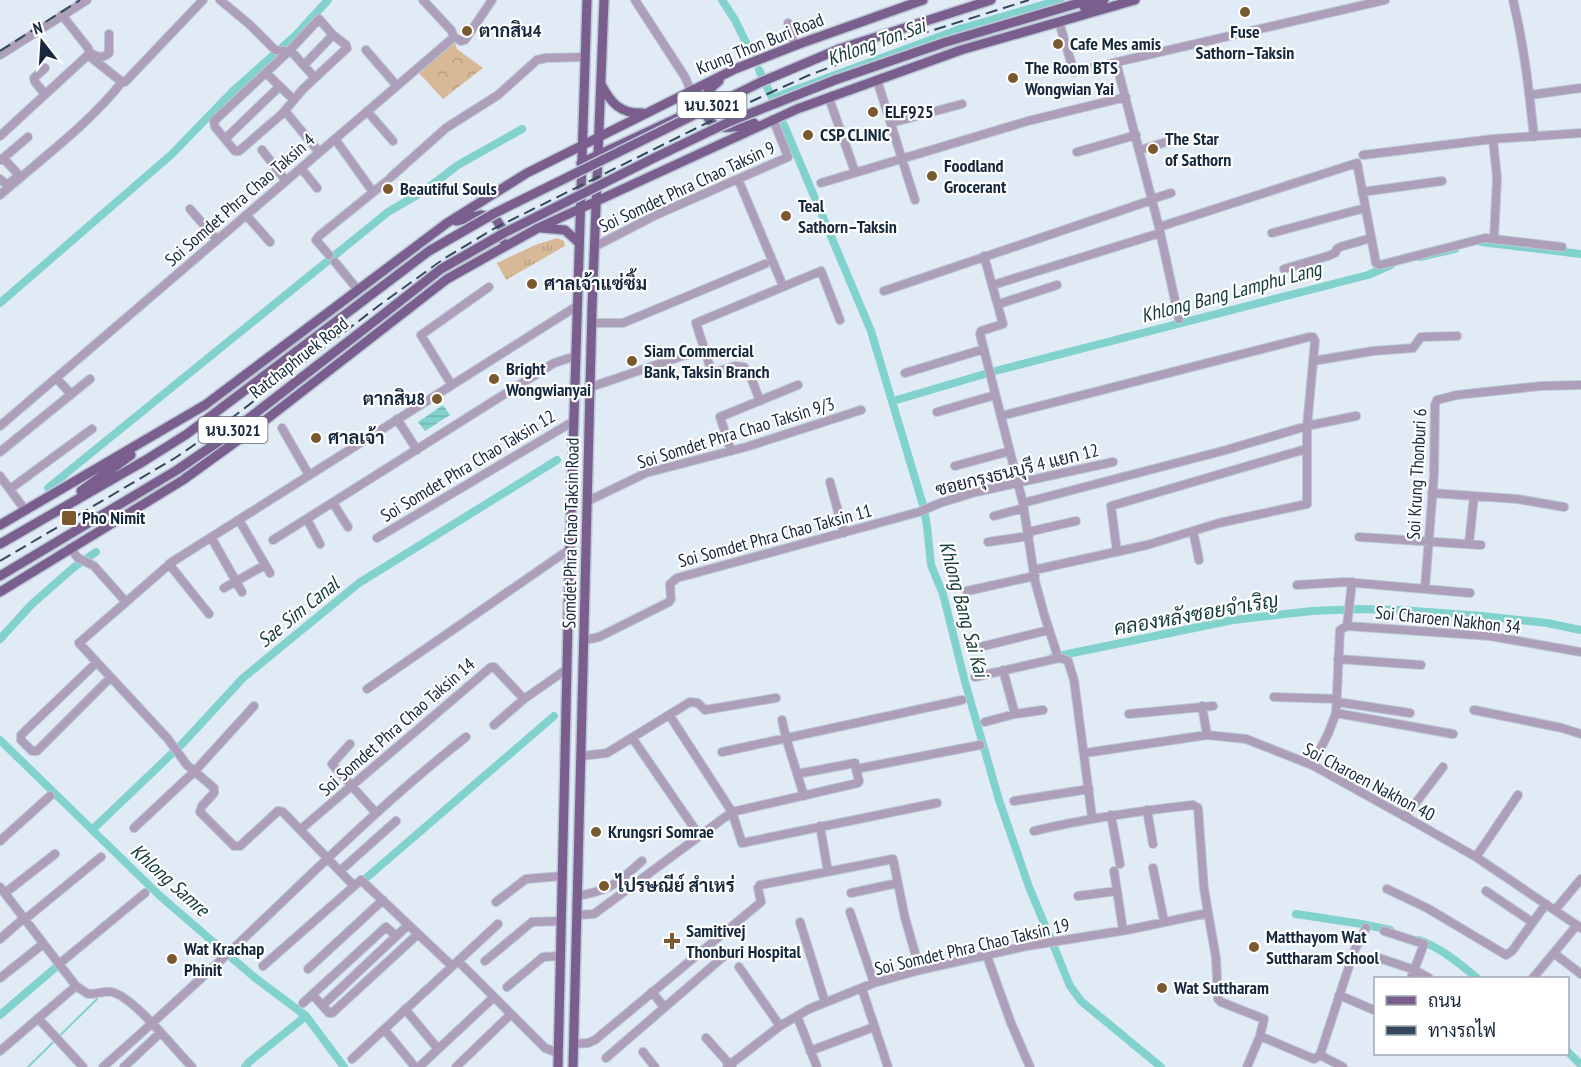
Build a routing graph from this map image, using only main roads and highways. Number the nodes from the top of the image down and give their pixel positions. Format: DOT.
graph roads {
  1 [pos="587,0"];
  2 [pos="604,0"];
  3 [pos="923,0"];
  4 [pos="991,0"];
  5 [pos="1089,0"];
  6 [pos="1104,0"];
  7 [pos="1135,0"];
  8 [pos="961,50"];
  9 [pos="735,69"];
  10 [pos="601,85"];
  11 [pos="647,112"];
  12 [pos="706,115"];
  13 [pos="773,119"];
  14 [pos="599,138"];
  15 [pos="581,145"];
  16 [pos="598,154"];
  17 [pos="585,164"];
  18 [pos="596,202"];
  19 [pos="579,209"];
  20 [pos="447,223"];
  21 [pos="538,228"];
  22 [pos="579,243"];
  23 [pos="491,253"];
  24 [pos="179,421"];
  25 [pos="157,496"];
  26 [pos="40,520"];
  27 [pos="0,525"];
  28 [pos="71,533"];
  29 [pos="0,544"];
  30 [pos="0,576"];
  31 [pos="0,592"];
  32 [pos="577,898"];
  33 [pos="561,901"];
  34 [pos="561,925"];
  35 [pos="576,928"];
  36 [pos="558,1067"];
  37 [pos="573,1067"];
  1 -- 15 [label="main road, Somdet Phra Chao Taksin Road"];
  2 -- 10 [label="main road, Somdet Phra Chao Taksin Road"];
  3 -- 9 [label="main road, Krung Thon Buri Road"];
  4 -- 17 [label="main road, Krung Thon Buri Road / นบ.3021, bridge"];
  5 -- 28 [label="main road, Ratchaphruek Road / นบ.3021, bridge"];
  6 -- 8 [label="main road"];
  7 -- 8 [label="main road"];
  8 -- 13 [label="main road"];
  9 -- 11 [label="main road, Krung Thon Buri Road"];
  9 -- 12 [label="main road"];
  10 -- 11 [label="main road"];
  10 -- 14 [label="main road, Somdet Phra Chao Taksin Road"];
  11 -- 14 [label="main road, Krung Thon Buri Road"];
  12 -- 13 [label="main road"];
  12 -- 16 [label="main road"];
  13 -- 18 [label="main road"];
  14 -- 15 [label="main road, Krung Thon Buri Road / นบ.3021"];
  14 -- 16 [label="main road, Somdet Phra Chao Taksin Road"];
  15 -- 17 [label="main road, Somdet Phra Chao Taksin Road"];
  15 -- 20 [label="main road, Ratchaphruek Road / นบ.3021"];
  16 -- 17 [label="main road"];
  16 -- 18 [label="main road, Somdet Phra Chao Taksin Road"];
  17 -- 19 [label="main road, Somdet Phra Chao Taksin Road"];
  17 -- 26 [label="main road, Ratchaphruek Road / นบ.3021, bridge"];
  18 -- 19 [label="main road, นบ.3021"];
  18 -- 32 [label="main road, Somdet Phra Chao Taksin Road"];
  19 -- 21 [label="main road, Ratchaphruek Road / นบ.3021"];
  19 -- 22 [label="main road, Somdet Phra Chao Taksin Road"];
  20 -- 23 [label="main road"];
  20 -- 24 [label="main road, Ratchaphruek Road / นบ.3021"];
  21 -- 22 [label="main road"];
  21 -- 23 [label="main road, Ratchaphruek Road / นบ.3021"];
  22 -- 33 [label="main road, Somdet Phra Chao Taksin Road"];
  23 -- 25 [label="main road, Ratchaphruek Road / นบ.3021"];
  24 -- 26 [label="main road"];
  24 -- 27 [label="main road, Ratchaphruek Road / นบ.3021"];
  25 -- 28 [label="main road"];
  25 -- 31 [label="main road, Ratchaphruek Road / นบ.3021"];
  26 -- 29 [label="main road, Ratchaphruek Road / นบ.3021"];
  28 -- 30 [label="main road, Ratchaphruek Road / นบ.3021"];
  32 -- 33 [label="main road"];
  32 -- 35 [label="main road, Somdet Phra Chao Taksin Road"];
  33 -- 34 [label="main road, Somdet Phra Chao Taksin Road"];
  34 -- 35 [label="main road"];
  34 -- 36 [label="main road, Somdet Phra Chao Taksin Road"];
  35 -- 37 [label="main road, Somdet Phra Chao Taksin Road"];
}
